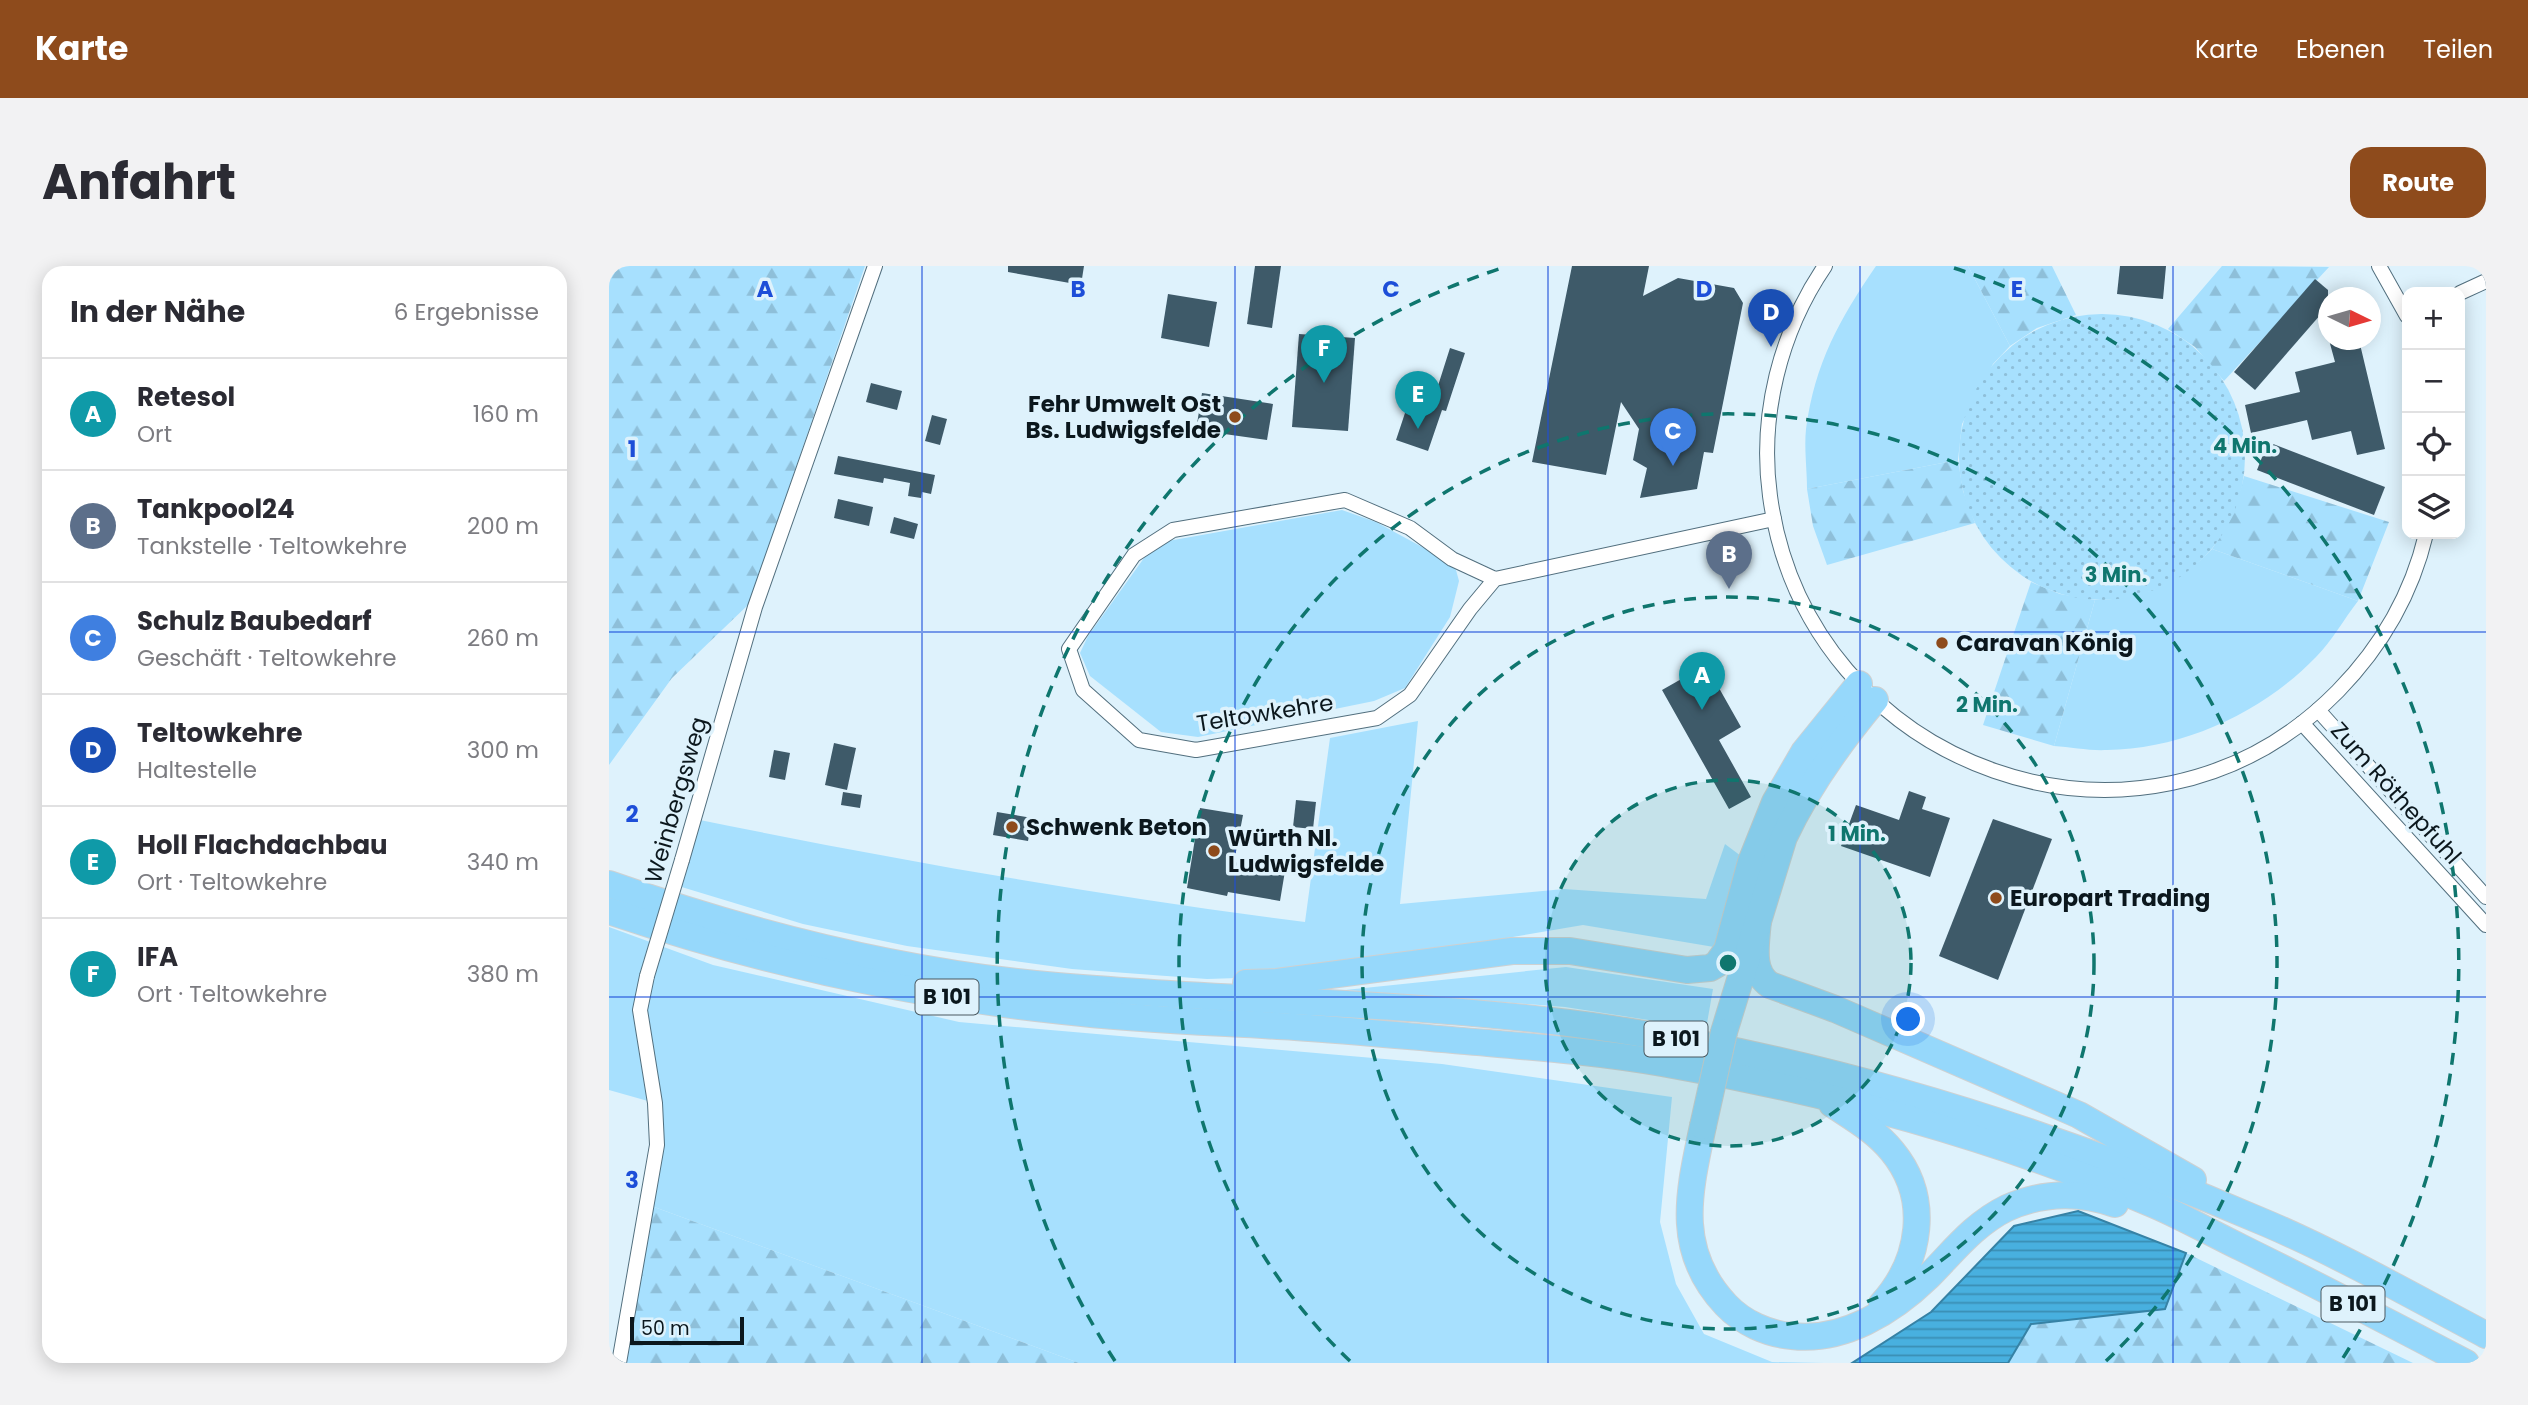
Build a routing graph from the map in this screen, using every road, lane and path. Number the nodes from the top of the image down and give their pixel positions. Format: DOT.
graph roads {
  1 [pos="875,266"];
  2 [pos="1825,266"];
  3 [pos="2379,266"];
  4 [pos="2486,281"];
  5 [pos="2465,291"];
  6 [pos="2402,307"];
  7 [pos="1774,519"];
  8 [pos="2425,539"];
  9 [pos="1495,579"];
  10 [pos="1867,692"];
  11 [pos="2318,710"];
  12 [pos="2302,723"];
  13 [pos="609,884"];
  14 [pos="2486,897"];
  15 [pos="609,911"];
  16 [pos="1748,917"];
  17 [pos="2486,925"];
  18 [pos="1055,986"];
  19 [pos="1817,1094"];
  20 [pos="2270,1225"];
  21 [pos="2239,1247"];
  22 [pos="1863,1323"];
  23 [pos="2486,1335"];
  24 [pos="619,1363"];
  25 [pos="2466,1363"];
  1 -- 24 [label="street, Weinbergsweg, bridge"];
  2 -- 7 [label="street"];
  3 -- 6 [label="street"];
  4 -- 5 [label="street"];
  7 -- 9 [label="street"];
  7 -- 10 [label="street"];
  8 -- 11 [label="street"];
  9 -- 9 [label="street, Teltowkehre"];
  10 -- 12 [label="street"];
  10 -- 16 [label="highway"];
  11 -- 12 [label="street"];
  11 -- 14 [label="street, Zum Röthepfuhl"];
  12 -- 17 [label="street, Zum Röthepfuhl"];
  13 -- 18 [label="highway, B 101"];
  15 -- 19 [label="highway, B 101"];
  16 -- 18 [label="highway"];
  16 -- 20 [label="highway"];
  16 -- 22 [label="highway, bridge"];
  18 -- 20 [label="highway, B 101"];
  19 -- 21 [label="highway, B 101"];
  19 -- 22 [label="highway"];
  20 -- 23 [label="highway, B 101"];
  21 -- 22 [label="highway"];
  21 -- 25 [label="highway, B 101"];
}
